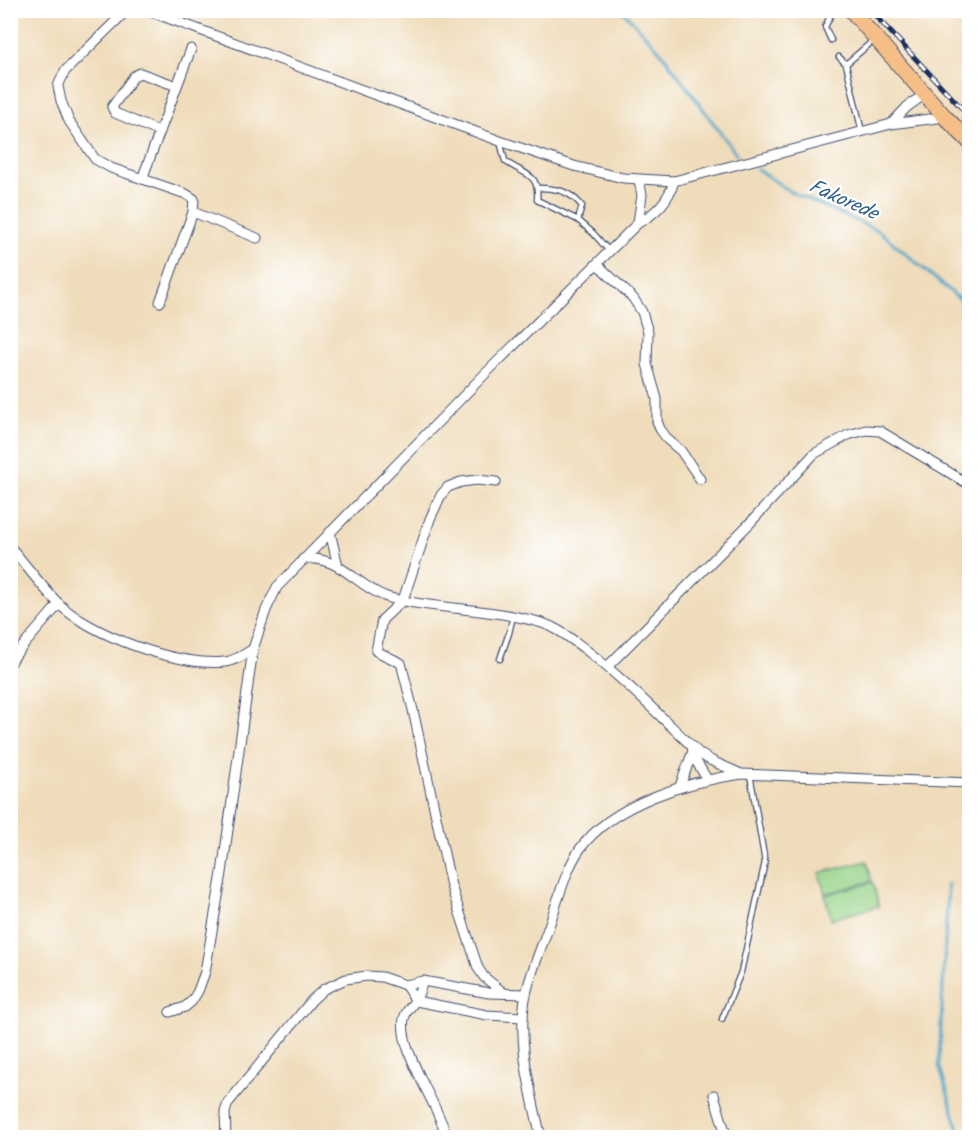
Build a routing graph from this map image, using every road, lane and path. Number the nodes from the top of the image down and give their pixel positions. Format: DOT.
graph roads {
  1 [pos="127,10"];
  2 [pos="146,10"];
  3 [pos="832,10"];
  4 [pos="850,10"];
  5 [pos="875,39"];
  6 [pos="831,40"];
  7 [pos="191,49"];
  8 [pos="839,57"];
  9 [pos="846,64"];
  10 [pos="177,86"];
  11 [pos="925,94"];
  12 [pos="945,117"];
  13 [pos="891,124"];
  14 [pos="160,132"];
  15 [pos="862,132"];
  16 [pos="500,141"];
  17 [pos="969,142"];
  18 [pos="142,179"];
  19 [pos="639,180"];
  20 [pos="674,181"];
  21 [pos="538,188"];
  22 [pos="193,212"];
  23 [pos="578,220"];
  24 [pos="638,223"];
  25 [pos="258,238"];
  26 [pos="610,252"];
  27 [pos="597,264"];
  28 [pos="160,302"];
  29 [pos="700,479"];
  30 [pos="496,482"];
  31 [pos="969,485"];
  32 [pos="330,532"];
  33 [pos="10,547"];
  34 [pos="303,559"];
  35 [pos="338,566"];
  36 [pos="403,600"];
  37 [pos="59,604"];
  38 [pos="513,616"];
  39 [pos="253,649"];
  40 [pos="500,659"];
  41 [pos="10,663"];
  42 [pos="608,666"];
  43 [pos="692,748"];
  44 [pos="746,774"];
  45 [pos="707,779"];
  46 [pos="969,783"];
  47 [pos="680,786"];
  48 [pos="423,981"];
  49 [pos="405,985"];
  50 [pos="504,993"];
  51 [pos="526,994"];
  52 [pos="416,1001"];
  53 [pos="170,1012"];
  54 [pos="524,1017"];
  55 [pos="722,1019"];
  56 [pos="714,1095"];
  57 [pos="226,1137"];
  58 [pos="447,1137"];
  59 [pos="541,1137"];
  60 [pos="727,1137"];
  1 -- 18 [label="street"];
  2 -- 16 [label="street"];
  3 -- 6 [label="lane"];
  4 -- 5 [label="highway"];
  5 -- 9 [label="lane"];
  5 -- 11 [label="highway"];
  7 -- 10 [label="street"];
  8 -- 9 [label="lane"];
  9 -- 15 [label="lane"];
  10 -- 14 [label="street"];
  10 -- 14 [label="street"];
  11 -- 12 [label="highway"];
  11 -- 13 [label="street"];
  12 -- 13 [label="street"];
  12 -- 17 [label="highway"];
  13 -- 15 [label="street"];
  14 -- 18 [label="street"];
  15 -- 20 [label="street"];
  16 -- 19 [label="street"];
  16 -- 21 [label="lane"];
  18 -- 22 [label="street"];
  19 -- 20 [label="street"];
  19 -- 24 [label="street"];
  20 -- 24 [label="street"];
  21 -- 23 [label="lane"];
  21 -- 23 [label="lane"];
  22 -- 25 [label="street"];
  22 -- 28 [label="street"];
  23 -- 26 [label="lane"];
  24 -- 26 [label="street"];
  26 -- 27 [label="street"];
  27 -- 29 [label="street"];
  27 -- 32 [label="street"];
  30 -- 36 [label="street"];
  31 -- 42 [label="street"];
  32 -- 34 [label="street"];
  32 -- 35 [label="street"];
  33 -- 37 [label="street"];
  34 -- 35 [label="street"];
  34 -- 39 [label="street"];
  35 -- 36 [label="street"];
  36 -- 38 [label="street"];
  36 -- 50 [label="street"];
  37 -- 39 [label="street"];
  37 -- 41 [label="street"];
  38 -- 40 [label="lane"];
  38 -- 42 [label="street"];
  39 -- 53 [label="street"];
  42 -- 43 [label="street"];
  43 -- 44 [label="street"];
  43 -- 45 [label="street"];
  43 -- 47 [label="street"];
  44 -- 45 [label="street"];
  44 -- 46 [label="street"];
  44 -- 55 [label="lane"];
  45 -- 47 [label="street"];
  47 -- 51 [label="street"];
  48 -- 49 [label="street"];
  48 -- 50 [label="street"];
  48 -- 52 [label="street"];
  49 -- 52 [label="street"];
  49 -- 57 [label="street"];
  50 -- 51 [label="street"];
  51 -- 54 [label="street"];
  52 -- 54 [label="street"];
  52 -- 58 [label="street"];
  54 -- 59 [label="street"];
  56 -- 60 [label="street"];
}
